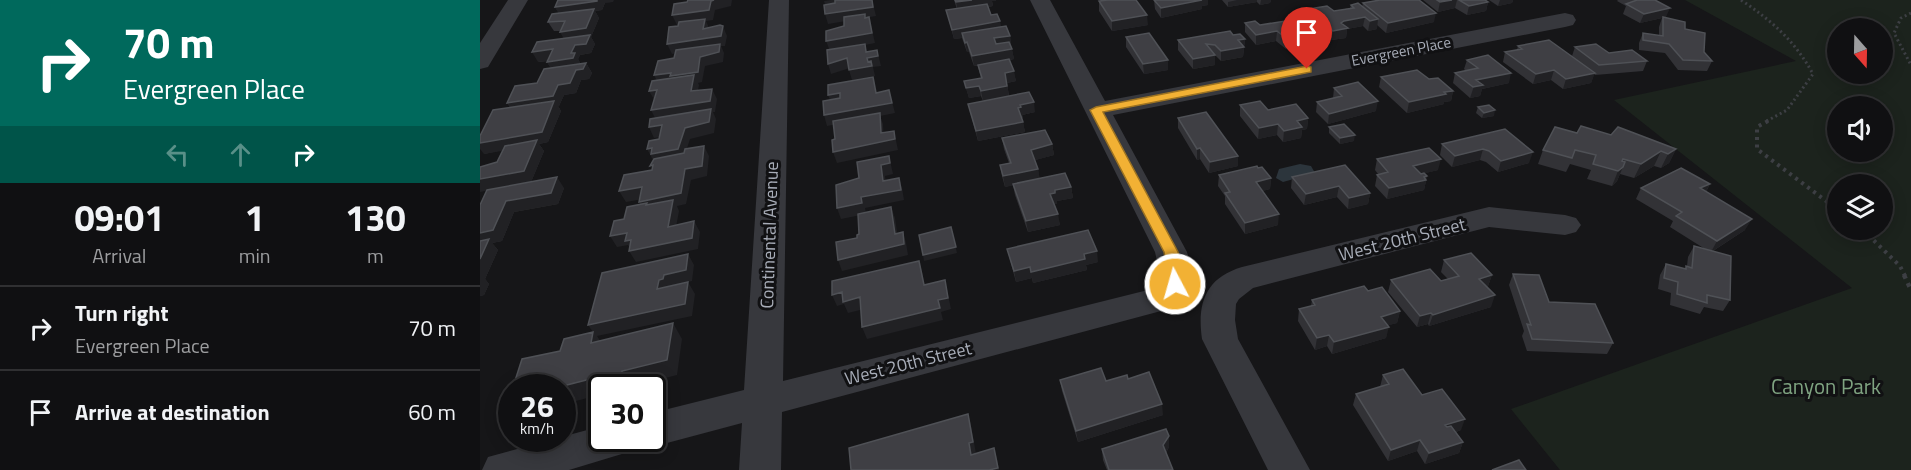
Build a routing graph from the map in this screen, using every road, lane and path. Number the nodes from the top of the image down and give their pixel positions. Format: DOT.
graph roads {
  1 [pos="518,0"];
  2 [pos="779,0"];
  3 [pos="1040,0"];
  4 [pos="1741,0"];
  5 [pos="1911,13"];
  6 [pos="1565,20"];
  7 [pos="480,62"];
  8 [pos="1911,64"];
  9 [pos="1096,110"];
  10 [pos="1827,202"];
  11 [pos="1565,225"];
  12 [pos="1873,240"];
  13 [pos="1911,290"];
  14 [pos="763,400"];
  15 [pos="666,426"];
  16 [pos="588,447"];
  17 [pos="503,470"];
  18 [pos="760,470"];
  19 [pos="1289,470"];
  1 -- 7 [label="street"];
  2 -- 14 [label="street, Continental Avenue"];
  3 -- 9 [label="street"];
  4 -- 10 [label="path"];
  5 -- 8 [label="path"];
  6 -- 9 [label="street, Evergreen Place"];
  9 -- 14 [label="street, West 20th Street"];
  11 -- 19 [label="street, West 20th Street"];
  12 -- 13 [label="path"];
  14 -- 15 [label="street, West 20th Street"];
  14 -- 18 [label="street, Continental Avenue"];
  16 -- 17 [label="street"];
}
